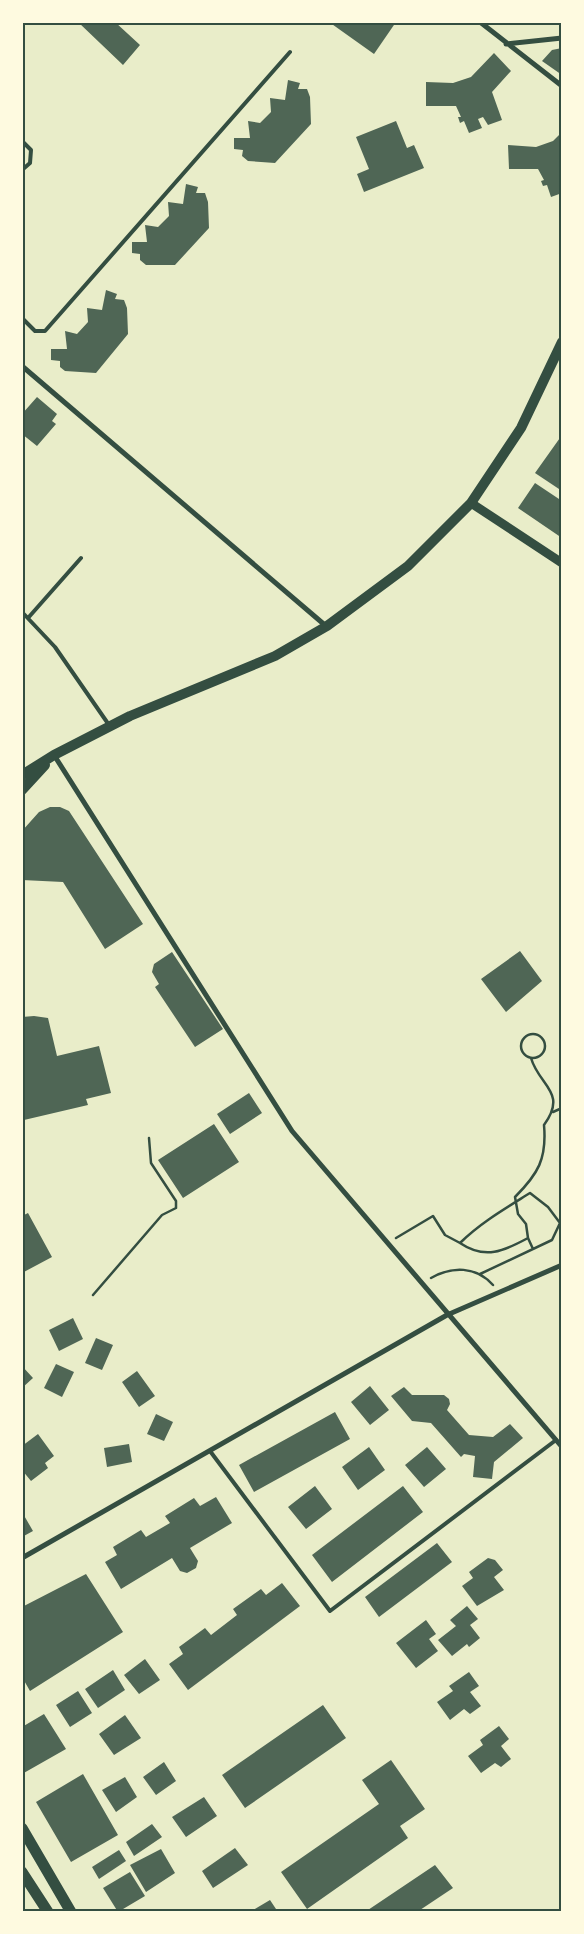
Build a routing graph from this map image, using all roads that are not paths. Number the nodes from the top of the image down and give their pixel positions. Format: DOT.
graph roads {
  1 [pos="480,22"];
  2 [pos="562,38"];
  3 [pos="506,44"];
  4 [pos="290,52"];
  5 [pos="562,86"];
  6 [pos="22,141"];
  7 [pos="22,170"];
  8 [pos="22,318"];
  9 [pos="562,342"];
  10 [pos="22,366"];
  11 [pos="471,503"];
  12 [pos="81,558"];
  13 [pos="562,563"];
  14 [pos="22,612"];
  15 [pos="28,618"];
  16 [pos="327,626"];
  17 [pos="109,726"];
  18 [pos="54,755"];
  19 [pos="22,775"];
  20 [pos="22,790"];
  21 [pos="562,1265"];
  22 [pos="448,1315"];
  23 [pos="556,1440"];
  24 [pos="562,1447"];
  25 [pos="210,1451"];
  26 [pos="22,1558"];
  27 [pos="22,1828"];
  28 [pos="22,1872"];
  29 [pos="48,1912"];
  30 [pos="71,1912"];
  1 -- 3 [label="street"];
  2 -- 3 [label="street"];
  3 -- 5 [label="street"];
  4 -- 8 [label="lane"];
  6 -- 7 [label="lane"];
  9 -- 11 [label="main road"];
  10 -- 16 [label="street"];
  11 -- 13 [label="street"];
  11 -- 16 [label="main road"];
  12 -- 15 [label="lane"];
  14 -- 15 [label="lane"];
  15 -- 17 [label="lane"];
  16 -- 17 [label="main road"];
  17 -- 18 [label="main road"];
  18 -- 19 [label="main road"];
  18 -- 20 [label="main road"];
  18 -- 22 [label="street"];
  21 -- 22 [label="street"];
  22 -- 23 [label="street"];
  22 -- 25 [label="street"];
  23 -- 24 [label="street"];
  23 -- 25 [label="lane"];
  25 -- 26 [label="street"];
  27 -- 30 [label="main road"];
  28 -- 29 [label="main road"];
}
